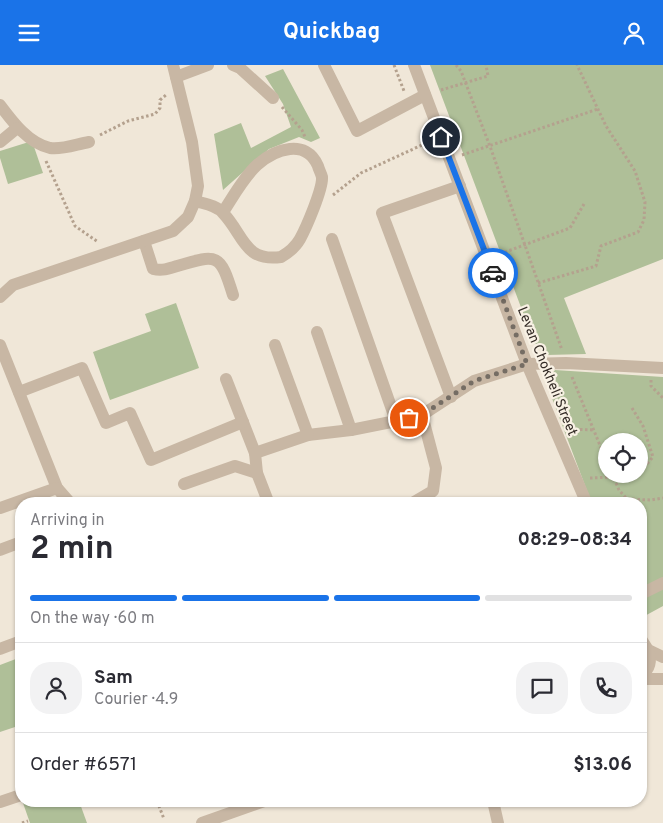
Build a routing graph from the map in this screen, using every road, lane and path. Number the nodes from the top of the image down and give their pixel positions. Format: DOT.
graph roads {
  1 [pos="208,65"];
  2 [pos="233,65"];
  3 [pos="324,65"];
  4 [pos="394,65"];
  5 [pos="414,65"];
  6 [pos="456,65"];
  7 [pos="486,65"];
  8 [pos="577,65"];
  9 [pos="176,77"];
  10 [pos="466,83"];
  11 [pos="441,90"];
  12 [pos="425,95"];
  13 [pos="272,98"];
  14 [pos="409,104"];
  15 [pos="0,105"];
  16 [pos="598,109"];
  17 [pos="17,128"];
  18 [pos="88,141"];
  19 [pos="0,142"];
  20 [pos="38,142"];
  21 [pos="422,145"];
  22 [pos="490,146"];
  23 [pos="302,149"];
  24 [pos="450,159"];
  25 [pos="460,186"];
  26 [pos="330,197"];
  27 [pos="194,201"];
  28 [pos="584,203"];
  29 [pos="223,212"];
  30 [pos="332,239"];
  31 [pos="144,241"];
  32 [pos="525,245"];
  33 [pos="103,255"];
  34 [pos="487,259"];
  35 [pos="538,283"];
  36 [pos="233,295"];
  37 [pos="0,297"];
  38 [pos="317,332"];
  39 [pos="0,345"];
  40 [pos="275,345"];
  41 [pos="566,363"];
  42 [pos="527,364"];
  43 [pos="659,368"];
  44 [pos="226,379"];
  45 [pos="18,392"];
  46 [pos="451,397"];
  47 [pos="663,398"];
  48 [pos="632,407"];
  49 [pos="422,415"];
  50 [pos="396,421"];
  51 [pos="243,422"];
  52 [pos="570,429"];
  53 [pos="594,429"];
  54 [pos="351,430"];
  55 [pos="646,433"];
  56 [pos="308,435"];
  57 [pos="598,439"];
  58 [pos="648,440"];
  59 [pos="255,453"];
  60 [pos="648,462"];
  61 [pos="257,473"];
  62 [pos="598,477"];
  63 [pos="589,478"];
  64 [pos="616,483"];
  65 [pos="184,484"];
  66 [pos="57,488"];
  67 [pos="31,497"];
  68 [pos="65,497"];
  69 [pos="266,497"];
  70 [pos="423,497"];
  71 [pos="582,497"];
  72 [pos="625,497"];
  73 [pos="663,498"];
  74 [pos="647,500"];
  75 [pos="15,503"];
  76 [pos="0,508"];
  77 [pos="15,544"];
  78 [pos="0,550"];
  79 [pos="663,583"];
  80 [pos="647,591"];
  81 [pos="15,643"];
  82 [pos="647,646"];
  83 [pos="0,649"];
  84 [pos="647,654"];
  85 [pos="663,657"];
  86 [pos="647,671"];
  87 [pos="647,678"];
  88 [pos="663,679"];
  89 [pos="15,797"];
  90 [pos="0,803"];
  91 [pos="159,807"];
  92 [pos="251,807"];
  93 [pos="494,807"];
  94 [pos="164,819"];
  95 [pos="224,819"];
  96 [pos="28,821"];
  97 [pos="206,822"];
  98 [pos="22,823"];
  99 [pos="498,823"];
  1 -- 9 [label="street"];
  2 -- 13 [label="street"];
  3 -- 14 [label="street"];
  4 -- 14 [label="path"];
  5 -- 12 [label="street, Levan Chokheli Street"];
  6 -- 10 [label="path"];
  7 -- 10 [label="path"];
  8 -- 16 [label="path"];
  9 -- 18 [label="path"];
  9 -- 27 [label="street"];
  10 -- 11 [label="path"];
  10 -- 22 [label="path"];
  12 -- 14 [label="street"];
  12 -- 24 [label="street, Levan Chokheli Street"];
  13 -- 23 [label="path"];
  15 -- 17 [label="street"];
  16 -- 22 [label="path"];
  16 -- 35 [label="path"];
  17 -- 19 [label="street"];
  17 -- 20 [label="street"];
  18 -- 20 [label="street"];
  20 -- 33 [label="path"];
  21 -- 26 [label="path"];
  22 -- 24 [label="path"];
  22 -- 32 [label="path"];
  23 -- 29 [label="street"];
  23 -- 29 [label="street"];
  24 -- 25 [label="street, Levan Chokheli Street"];
  25 -- 34 [label="street, Levan Chokheli Street"];
  25 -- 46 [label="street"];
  27 -- 29 [label="street"];
  27 -- 31 [label="street"];
  28 -- 32 [label="path"];
  30 -- 50 [label="street"];
  31 -- 33 [label="street"];
  31 -- 36 [label="street"];
  32 -- 34 [label="path"];
  32 -- 35 [label="path"];
  33 -- 37 [label="street"];
  34 -- 42 [label="street, Levan Chokheli Street"];
  35 -- 41 [label="path"];
  38 -- 54 [label="street"];
  39 -- 45 [label="street"];
  40 -- 56 [label="street"];
  41 -- 42 [label="street"];
  41 -- 43 [label="street"];
  41 -- 53 [label="path"];
  42 -- 46 [label="street"];
  42 -- 71 [label="street, Levan Chokheli Street"];
  43 -- 47 [label="path"];
  44 -- 51 [label="street"];
  45 -- 51 [label="street"];
  45 -- 66 [label="street"];
  46 -- 49 [label="street"];
  48 -- 55 [label="path"];
  49 -- 50 [label="street"];
  49 -- 70 [label="street"];
  50 -- 54 [label="street"];
  51 -- 59 [label="street"];
  52 -- 53 [label="path"];
  53 -- 57 [label="path"];
  54 -- 56 [label="street"];
  56 -- 59 [label="street"];
  58 -- 60 [label="path"];
  59 -- 61 [label="street"];
  61 -- 65 [label="street"];
  61 -- 69 [label="street"];
  62 -- 63 [label="path"];
  64 -- 72 [label="path"];
  66 -- 67 [label="street"];
  66 -- 68 [label="street"];
  73 -- 74 [label="path"];
  75 -- 76 [label="street"];
  77 -- 78 [label="street"];
  79 -- 80 [label="street"];
  81 -- 83 [label="street"];
  82 -- 85 [label="street"];
  84 -- 86 [label="street"];
  87 -- 88 [label="street"];
  89 -- 90 [label="street"];
  91 -- 94 [label="path"];
  92 -- 95 [label="street"];
  93 -- 99 [label="street"];
  95 -- 97 [label="street"];
  96 -- 98 [label="path"];
}
